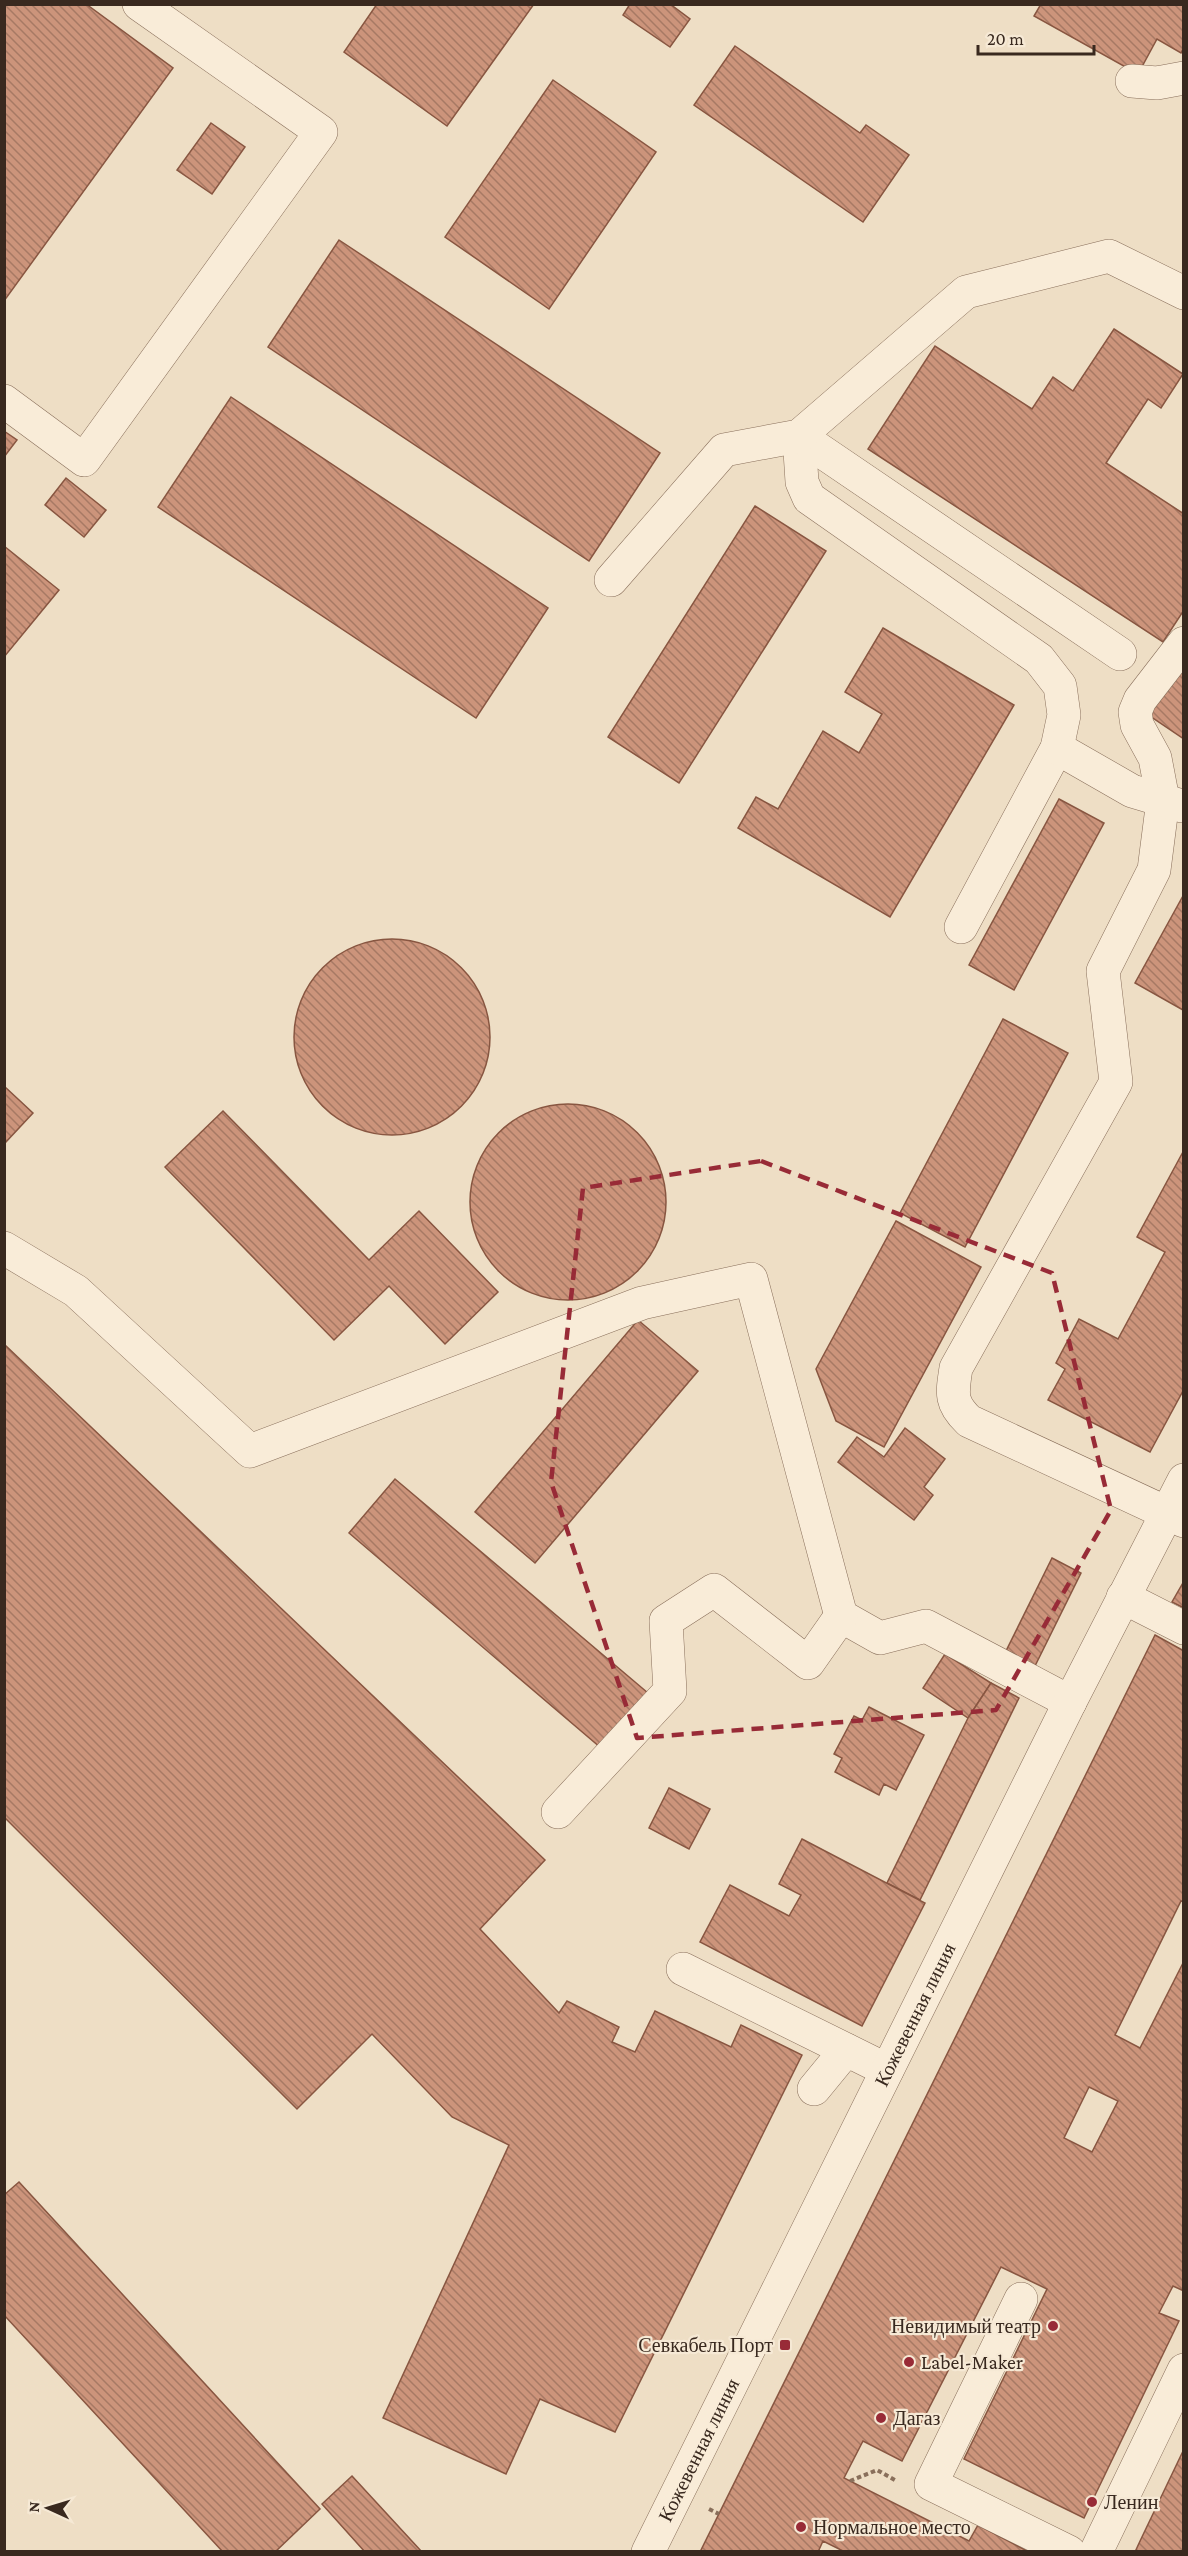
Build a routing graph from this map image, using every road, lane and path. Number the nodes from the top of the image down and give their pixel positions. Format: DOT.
graph roads {
  1 [pos="139,4"];
  2 [pos="1184,78"];
  3 [pos="1132,81"];
  4 [pos="1184,293"];
  5 [pos="4,401"];
  6 [pos="798,436"];
  7 [pos="611,580"];
  8 [pos="1184,643"];
  9 [pos="1120,654"];
  10 [pos="1057,748"];
  11 [pos="1173,804"];
  12 [pos="961,927"];
  13 [pos="4,1248"];
  14 [pos="1184,1480"];
  15 [pos="1175,1517"];
  16 [pos="1123,1598"];
  17 [pos="841,1616"];
  18 [pos="1184,1628"];
  19 [pos="1070,1702"];
  20 [pos="558,1812"];
  21 [pos="683,1968"];
  22 [pos="846,2050"];
  23 [pos="887,2070"];
  24 [pos="814,2089"];
  25 [pos="1021,2298"];
  26 [pos="1184,2370"];
  27 [pos="850,2481"];
  28 [pos="931,2484"];
  29 [pos="708,2509"];
  30 [pos="719,2514"];
  31 [pos="648,2552"];
  32 [pos="1068,2552"];
  33 [pos="1096,2552"];
  1 -- 5 [label="street"];
  2 -- 3 [label="street"];
  4 -- 6 [label="street"];
  6 -- 7 [label="street"];
  6 -- 9 [label="street"];
  6 -- 10 [label="street"];
  8 -- 11 [label="street"];
  10 -- 11 [label="street"];
  10 -- 12 [label="street"];
  11 -- 15 [label="street"];
  13 -- 17 [label="street"];
  14 -- 15 [label="street, Кожевенная линия"];
  15 -- 16 [label="street, Кожевенная линия"];
  16 -- 18 [label="street"];
  16 -- 19 [label="street, Кожевенная линия"];
  17 -- 19 [label="street"];
  17 -- 20 [label="street"];
  19 -- 23 [label="street, Кожевенная линия"];
  21 -- 22 [label="street"];
  22 -- 23 [label="street"];
  22 -- 24 [label="street"];
  23 -- 31 [label="street, Кожевенная линия"];
  25 -- 28 [label="street"];
  26 -- 33 [label="street"];
  27 -- 28 [label="path"];
  28 -- 32 [label="street"];
  29 -- 30 [label="path"];
}
